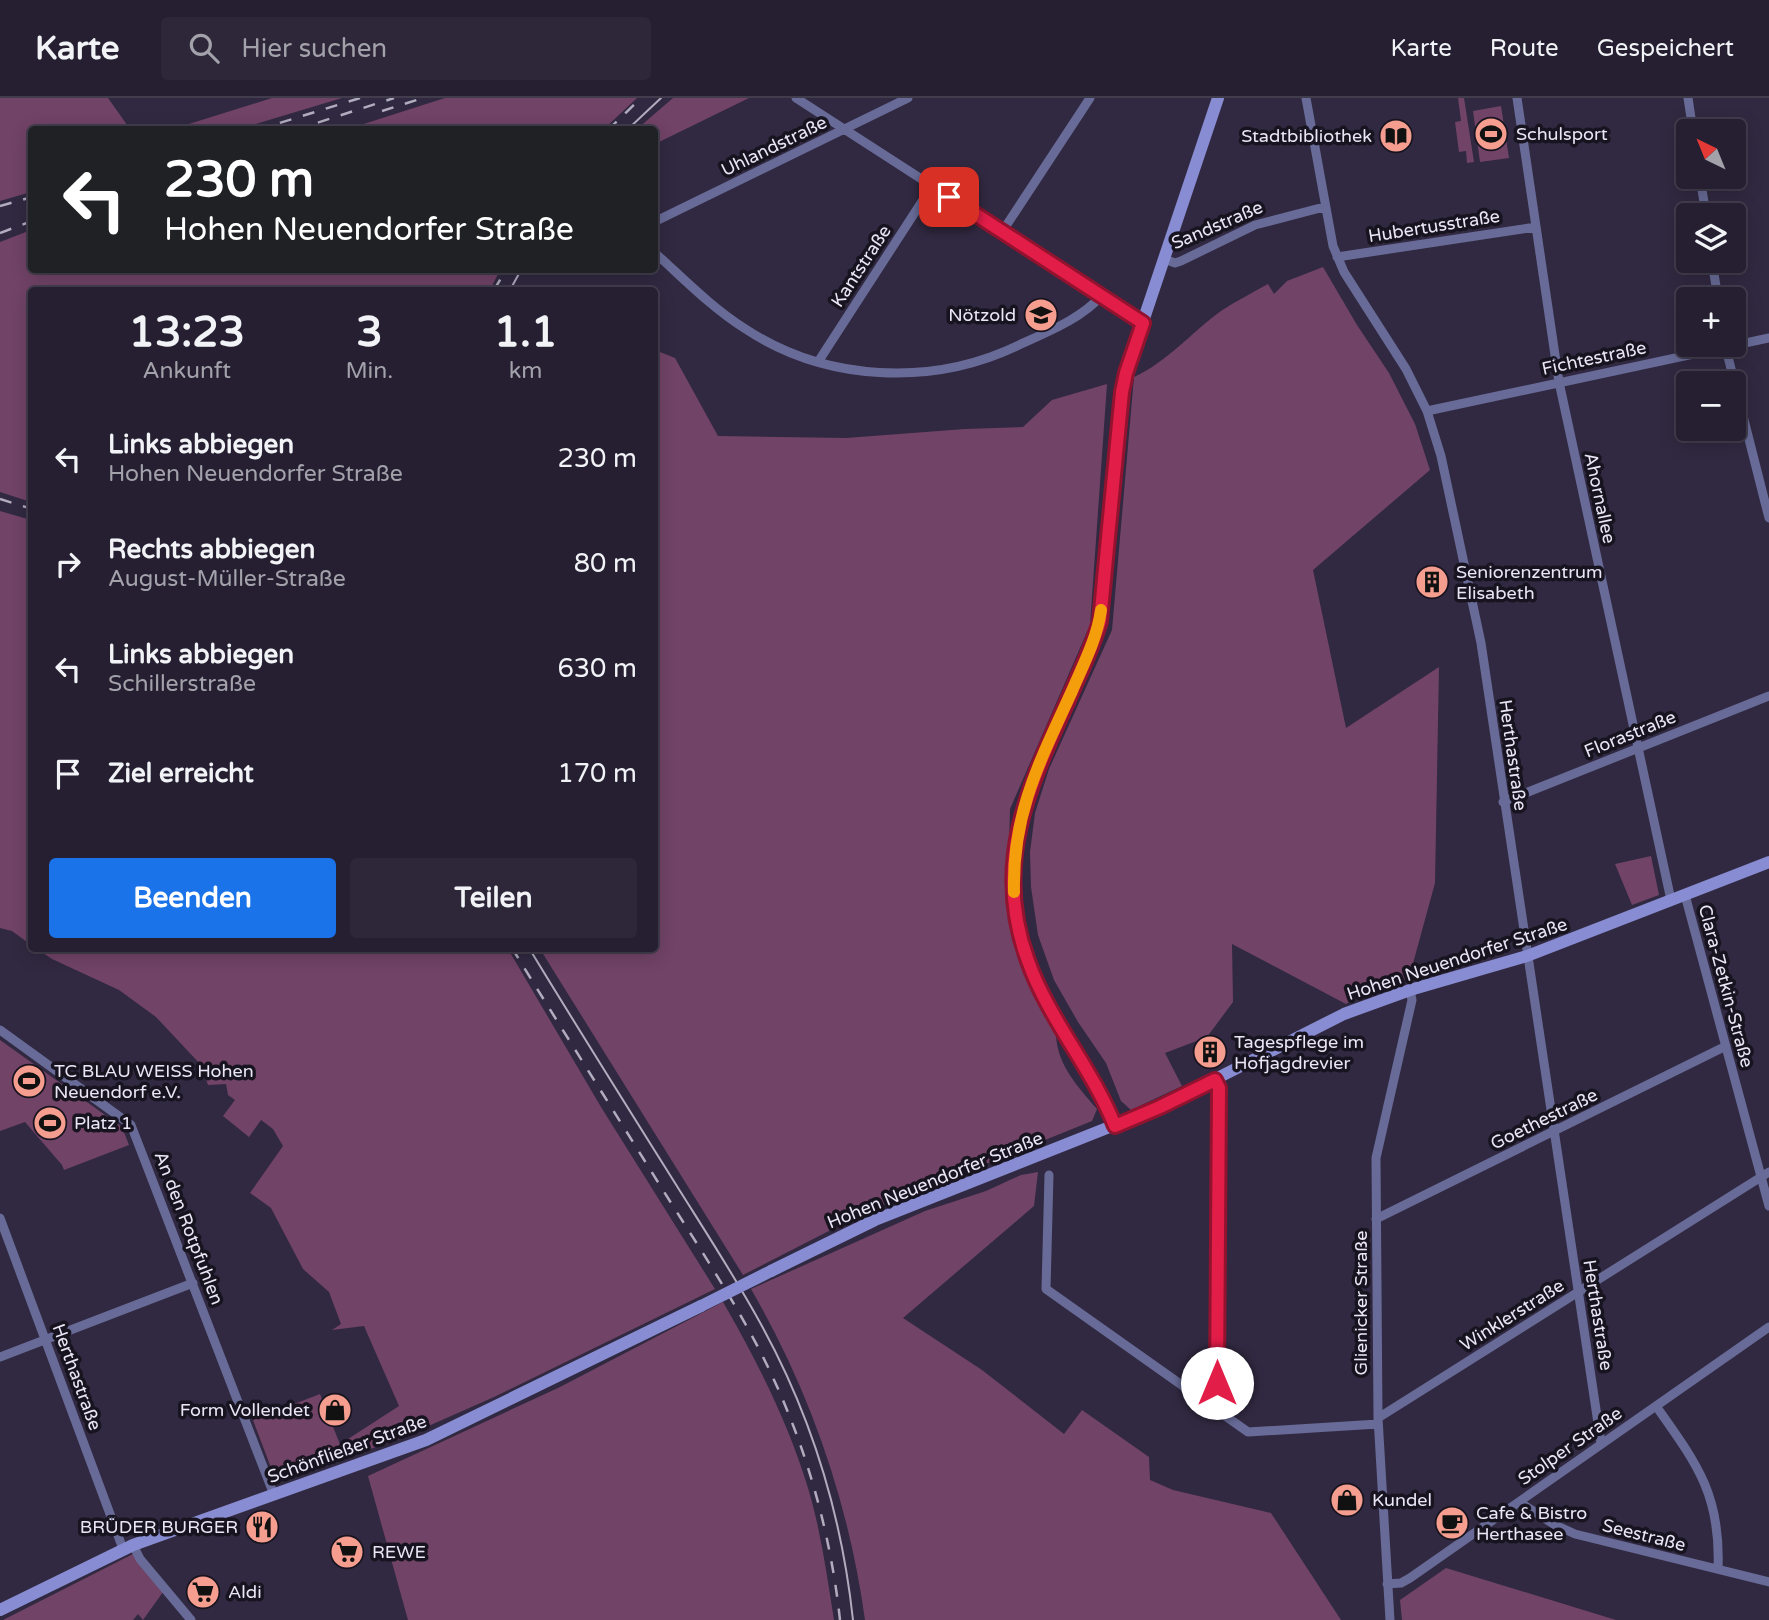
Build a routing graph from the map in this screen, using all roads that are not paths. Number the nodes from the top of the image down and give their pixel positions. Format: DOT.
graph roads {
  1 [pos="796,98"];
  2 [pos="908,98"];
  3 [pos="1090,98"];
  4 [pos="1218,98"];
  5 [pos="1306,98"];
  6 [pos="1517,98"];
  7 [pos="1688,98"];
  8 [pos="1691,119"];
  9 [pos="844,129"];
  10 [pos="932,186"];
  11 [pos="1324,207"];
  12 [pos="658,220"];
  13 [pos="1536,227"];
  14 [pos="1002,232"];
  15 [pos="658,256"];
  16 [pos="1337,257"];
  17 [pos="1164,259"];
  18 [pos="1101,296"];
  19 [pos="1143,323"];
  20 [pos="1769,338"];
  21 [pos="1746,342"];
  22 [pos="1676,357"];
  23 [pos="1728,357"];
  24 [pos="818,362"];
  25 [pos="1559,382"];
  26 [pos="1427,411"];
  27 [pos="1769,518"];
  28 [pos="1769,696"];
  29 [pos="1638,747"];
  30 [pos="1503,802"];
  31 [pos="1769,862"];
  32 [pos="1685,895"];
  33 [pos="1671,901"];
  34 [pos="1527,956"];
  35 [pos="1410,990"];
  36 [pos="0,1030"];
  37 [pos="1726,1046"];
  38 [pos="1215,1080"];
  39 [pos="1115,1126"];
  40 [pos="1554,1131"];
  41 [pos="1765,1174"];
  42 [pos="1049,1175"];
  43 [pos="1769,1206"];
  44 [pos="0,1218"];
  45 [pos="1376,1219"];
  46 [pos="193,1283"];
  47 [pos="1578,1292"];
  48 [pos="701,1306"];
  49 [pos="1769,1327"];
  50 [pos="47,1340"];
  51 [pos="0,1357"];
  52 [pos="1656,1406"];
  53 [pos="1217,1409"];
  54 [pos="1378,1421"];
  55 [pos="1601,1443"];
  56 [pos="274,1495"];
  57 [pos="1519,1502"];
  58 [pos="128,1547"];
  59 [pos="1718,1569"];
  60 [pos="1769,1582"];
  61 [pos="1387,1584"];
  62 [pos="0,1610"];
  63 [pos="191,1620"];
  64 [pos="1390,1620"];
  1 -- 9 [label="street"];
  2 -- 9 [label="street, Uhlandstraße"];
  3 -- 14 [label="street"];
  4 -- 17 [label="main road"];
  5 -- 11 [label="street, Herthastraße"];
  6 -- 13 [label="street, Ahornallee"];
  7 -- 8 [label="street"];
  9 -- 10 [label="street"];
  9 -- 12 [label="street, Uhlandstraße"];
  10 -- 14 [label="street"];
  10 -- 24 [label="street, Kantstraße"];
  11 -- 16 [label="street, Herthastraße"];
  11 -- 17 [label="street, Sandstraße"];
  13 -- 16 [label="street, Hubertusstraße"];
  13 -- 25 [label="street, Ahornallee"];
  14 -- 18 [label="street"];
  15 -- 24 [label="street"];
  16 -- 26 [label="street, Herthastraße"];
  17 -- 19 [label="main road"];
  18 -- 19 [label="street"];
  18 -- 24 [label="street"];
  19 -- 39 [label="main road"];
  20 -- 21 [label="street, Fichtestraße"];
  22 -- 25 [label="street, Fichtestraße"];
  23 -- 27 [label="street"];
  25 -- 26 [label="street, Fichtestraße"];
  25 -- 29 [label="street, Ahornallee"];
  26 -- 30 [label="street, Herthastraße"];
  28 -- 29 [label="street, Florastraße"];
  29 -- 30 [label="street, Florastraße"];
  29 -- 33 [label="street, Ahornallee"];
  30 -- 34 [label="street, Herthastraße"];
  31 -- 32 [label="main road, Hohen Neuendorfer Straße"];
  32 -- 33 [label="main road, Hohen Neuendorfer Straße"];
  32 -- 37 [label="street, Clara-Zetkin-Straße"];
  33 -- 34 [label="main road, Hohen Neuendorfer Straße"];
  34 -- 35 [label="main road, Hohen Neuendorfer Straße"];
  34 -- 40 [label="street, Herthastraße"];
  35 -- 38 [label="main road, Hohen Neuendorfer Straße"];
  35 -- 45 [label="street, Glienicker Straße"];
  36 -- 46 [label="street, An den Rotpfuhlen"];
  37 -- 40 [label="street, Goethestraße"];
  37 -- 41 [label="street, Clara-Zetkin-Straße"];
  38 -- 39 [label="main road, Hohen Neuendorfer Straße"];
  38 -- 53 [label="street"];
  39 -- 48 [label="main road, Hohen Neuendorfer Straße, bridge"];
  40 -- 45 [label="street, Goethestraße"];
  40 -- 47 [label="street, Herthastraße"];
  41 -- 43 [label="street, Clara-Zetkin-Straße"];
  41 -- 47 [label="street, Winklerstraße"];
  42 -- 53 [label="street"];
  44 -- 50 [label="street, Herthastraße"];
  45 -- 54 [label="street, Glienicker Straße"];
  46 -- 50 [label="street"];
  46 -- 56 [label="street, An den Rotpfuhlen"];
  47 -- 54 [label="street, Winklerstraße"];
  47 -- 55 [label="street, Herthastraße"];
  48 -- 56 [label="main road, Schönfließer Straße"];
  49 -- 52 [label="street, Stolper Straße"];
  50 -- 51 [label="street"];
  50 -- 58 [label="street, Herthastraße"];
  52 -- 55 [label="street, Stolper Straße"];
  52 -- 59 [label="street"];
  53 -- 54 [label="street"];
  54 -- 61 [label="street, Glienicker Straße"];
  55 -- 57 [label="street, Stolper Straße"];
  56 -- 58 [label="main road, Schönfließer Straße"];
  57 -- 59 [label="street, Seestraße"];
  57 -- 61 [label="street, Stolper Straße"];
  58 -- 62 [label="main road, Schönfließer Straße"];
  58 -- 63 [label="street, Herthastraße"];
  59 -- 60 [label="street, Seestraße"];
  61 -- 64 [label="street, Glienicker Straße"];
}
